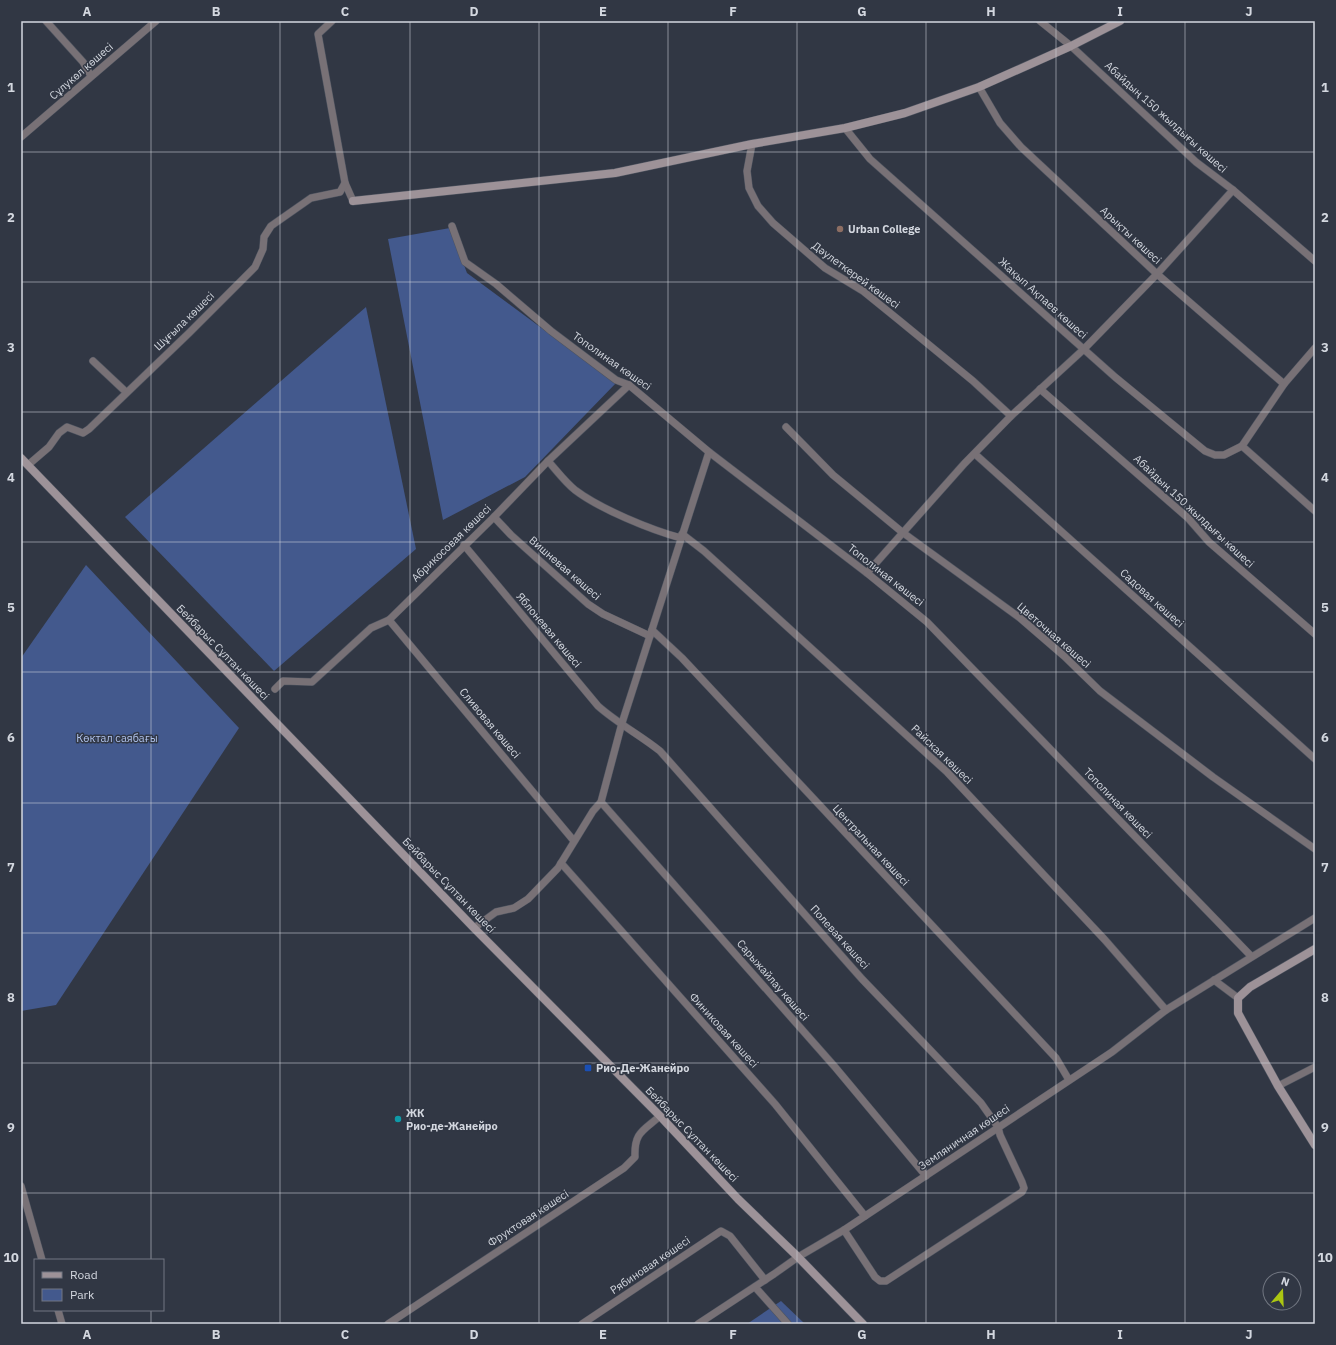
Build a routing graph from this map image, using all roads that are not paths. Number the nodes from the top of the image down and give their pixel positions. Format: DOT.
graph roads {
  1 [pos="46,21"];
  2 [pos="156,21"];
  3 [pos="332,21"];
  4 [pos="1040,21"];
  5 [pos="1120,21"];
  6 [pos="1071,46"];
  7 [pos="91,76"];
  8 [pos="979,87"];
  9 [pos="845,128"];
  10 [pos="21,137"];
  11 [pos="752,144"];
  12 [pos="345,184"];
  13 [pos="1233,190"];
  14 [pos="353,201"];
  15 [pos="452,226"];
  16 [pos="1315,261"];
  17 [pos="1157,274"];
  18 [pos="1084,349"];
  19 [pos="1314,352"];
  20 [pos="93,361"];
  21 [pos="1284,384"];
  22 [pos="629,385"];
  23 [pos="1040,389"];
  24 [pos="126,392"];
  25 [pos="1011,416"];
  26 [pos="786,427"];
  27 [pos="1242,446"];
  28 [pos="709,452"];
  29 [pos="974,454"];
  30 [pos="21,458"];
  31 [pos="548,461"];
  32 [pos="28,466"];
  33 [pos="1315,511"];
  34 [pos="494,517"];
  35 [pos="902,532"];
  36 [pos="682,536"];
  37 [pos="464,545"];
  38 [pos="867,573"];
  39 [pos="389,620"];
  40 [pos="651,633"];
  41 [pos="1315,634"];
  42 [pos="275,689"];
  43 [pos="622,723"];
  44 [pos="1315,759"];
  45 [pos="601,802"];
  46 [pos="574,841"];
  47 [pos="1315,849"];
  48 [pos="561,863"];
  49 [pos="1315,918"];
  50 [pos="474,928"];
  51 [pos="1315,949"];
  52 [pos="1251,956"];
  53 [pos="1214,980"];
  54 [pos="1238,998"];
  55 [pos="1166,1010"];
  56 [pos="1315,1067"];
  57 [pos="1069,1080"];
  58 [pos="1278,1086"];
  59 [pos="660,1116"];
  60 [pos="998,1127"];
  61 [pos="1315,1145"];
  62 [pos="926,1176"];
  63 [pos="21,1186"];
  64 [pos="865,1216"];
  65 [pos="844,1230"];
  66 [pos="798,1257"];
  67 [pos="42,1259"];
  68 [pos="766,1280"];
  69 [pos="755,1287"];
  70 [pos="58,1311"];
  71 [pos="62,1324"];
  72 [pos="388,1324"];
  73 [pos="582,1324"];
  74 [pos="698,1324"];
  75 [pos="788,1324"];
  76 [pos="864,1324"];
  1 -- 7 [label="street"];
  2 -- 7 [label="street, Сұлукөл көшесі"];
  3 -- 12 [label="street"];
  4 -- 6 [label="street, Абайдың 150 жылдығы көшесі"];
  5 -- 6 [label="street"];
  6 -- 8 [label="street"];
  6 -- 13 [label="street, Абайдың 150 жылдығы көшесі"];
  7 -- 10 [label="street, Сұлукөл көшесі"];
  8 -- 9 [label="street"];
  8 -- 17 [label="street, Арықты көшесі"];
  9 -- 11 [label="street"];
  9 -- 18 [label="street, Жақып Ақпаев көшесі"];
  11 -- 14 [label="street"];
  11 -- 25 [label="street, Дәулеткерей көшесі"];
  12 -- 14 [label="street"];
  12 -- 24 [label="street, Шұғыла көшесі"];
  13 -- 16 [label="street, Абайдың 150 жылдығы көшесі"];
  13 -- 17 [label="street"];
  15 -- 22 [label="street, Тополиная көшесі"];
  17 -- 18 [label="street"];
  17 -- 21 [label="street, Арықты көшесі"];
  18 -- 23 [label="street"];
  18 -- 27 [label="street, Жақып Ақпаев көшесі"];
  19 -- 21 [label="street"];
  20 -- 24 [label="street"];
  21 -- 27 [label="street"];
  22 -- 28 [label="street, Тополиная көшесі"];
  22 -- 31 [label="street, Абрикосовая көшесі"];
  23 -- 25 [label="street"];
  23 -- 41 [label="street, Абайдың 150 жылдығы көшесі"];
  24 -- 32 [label="street, Шұғыла көшесі"];
  25 -- 29 [label="street"];
  26 -- 35 [label="street, Цветочная көшесі"];
  27 -- 33 [label="street"];
  28 -- 36 [label="street"];
  28 -- 38 [label="street, Тополиная көшесі"];
  29 -- 35 [label="street"];
  29 -- 44 [label="street, Садовая көшесі"];
  30 -- 32 [label="street, Бейбарыс Сұлтан көшесі"];
  31 -- 34 [label="street, Абрикосовая көшесі"];
  31 -- 36 [label="street, Райская көшесі"];
  32 -- 50 [label="street, Бейбарыс Сұлтан көшесі"];
  34 -- 37 [label="street, Абрикосовая көшесі"];
  34 -- 40 [label="street, Вишневая көшесі"];
  35 -- 38 [label="street"];
  35 -- 47 [label="street, Цветочная көшесі"];
  36 -- 40 [label="street"];
  36 -- 55 [label="street, Райская көшесі"];
  37 -- 39 [label="street, Абрикосовая көшесі"];
  37 -- 43 [label="street, Яблоневая көшесі"];
  38 -- 52 [label="street, Тополиная көшесі"];
  39 -- 42 [label="street, Абрикосовая көшесі"];
  39 -- 46 [label="street, Сливовая көшесі"];
  40 -- 43 [label="street"];
  40 -- 57 [label="street, Центральная көшесі"];
  43 -- 45 [label="street"];
  43 -- 60 [label="street, Полевая көшесі"];
  45 -- 46 [label="street"];
  45 -- 62 [label="street, Сарыжайлау көшесі"];
  46 -- 48 [label="street"];
  48 -- 50 [label="street"];
  48 -- 64 [label="street, Финиковая көшесі"];
  49 -- 52 [label="street, Земляничная көшесі"];
  50 -- 59 [label="street, Бейбарыс Сұлтан көшесі"];
  51 -- 54 [label="street"];
  52 -- 53 [label="street, Земляничная көшесі"];
  53 -- 54 [label="street"];
  53 -- 55 [label="street, Земляничная көшесі"];
  54 -- 58 [label="street"];
  55 -- 57 [label="street, Земляничная көшесі"];
  56 -- 58 [label="street"];
  57 -- 60 [label="street, Земляничная көшесі"];
  58 -- 61 [label="street"];
  59 -- 66 [label="street, Бейбарыс Сұлтан көшесі"];
  59 -- 72 [label="street, Фруктовая көшесі"];
  60 -- 62 [label="street, Земляничная көшесі"];
  60 -- 65 [label="street, Полевая көшесі"];
  62 -- 64 [label="street, Земляничная көшесі"];
  63 -- 67 [label="street"];
  64 -- 65 [label="street, Земляничная көшесі"];
  65 -- 66 [label="street, Земляничная көшесі"];
  66 -- 68 [label="street, Земляничная көшесі"];
  66 -- 76 [label="street, Бейбарыс Сұлтан көшесі"];
  68 -- 69 [label="street, Земляничная көшесі"];
  68 -- 73 [label="street, Рябиновая көшесі"];
  69 -- 74 [label="street, Земляничная көшесі"];
  69 -- 75 [label="street"];
  70 -- 71 [label="street"];
}
